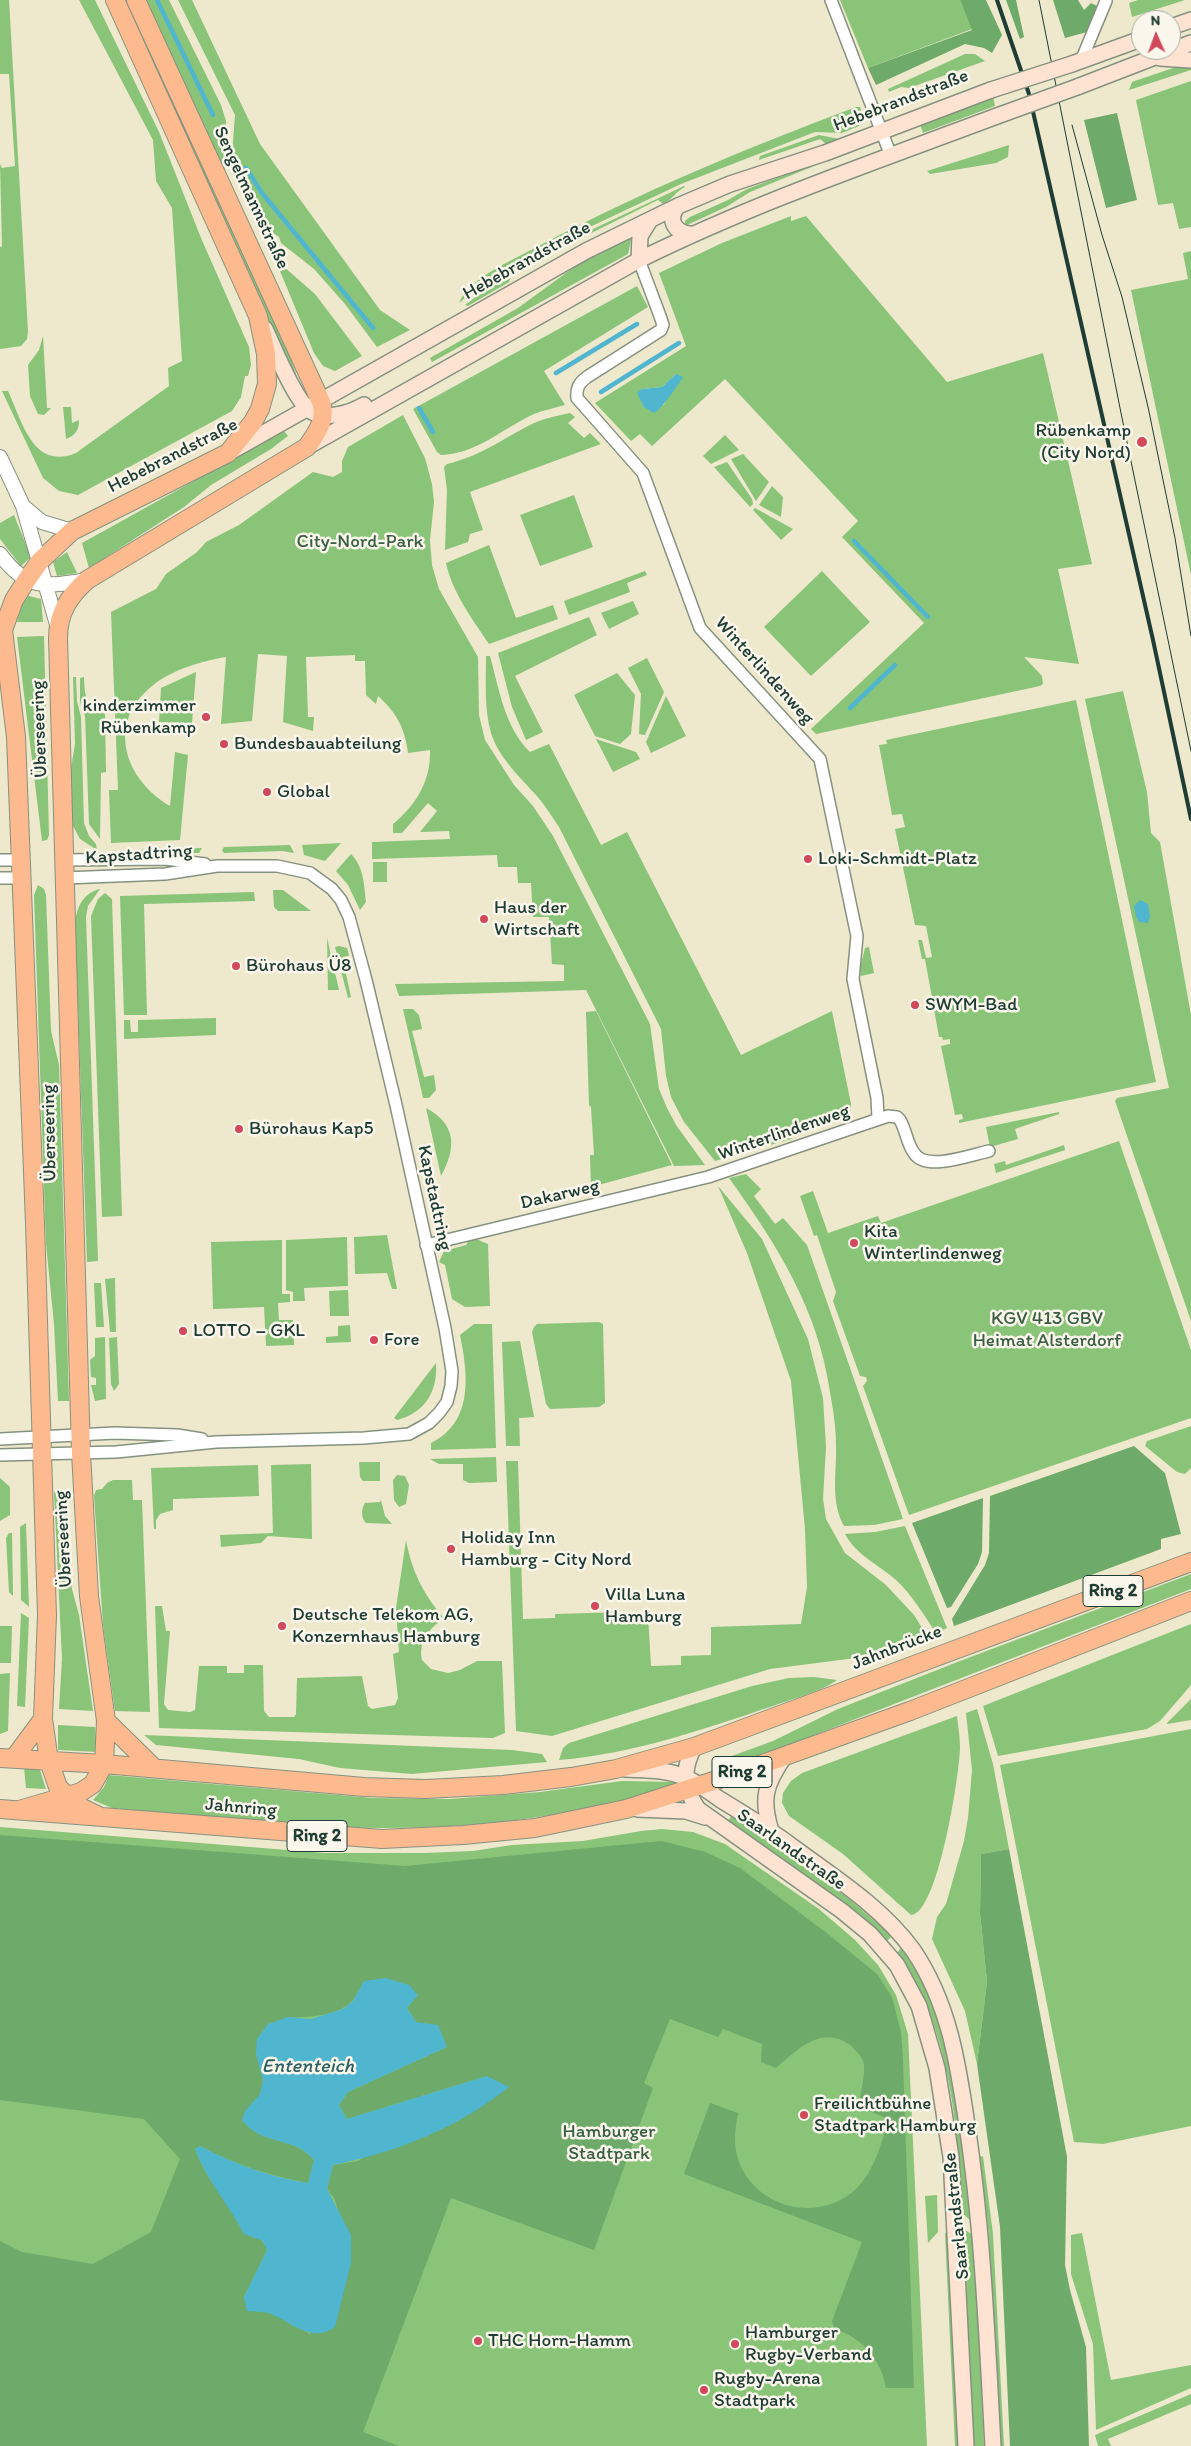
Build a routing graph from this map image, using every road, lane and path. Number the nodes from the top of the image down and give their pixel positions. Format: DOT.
graph roads {
  1 [pos="115,0"];
  2 [pos="136,0"];
  3 [pos="831,0"];
  4 [pos="1106,0"];
  5 [pos="1131,43"];
  6 [pos="1148,60"];
  7 [pos="1076,63"];
  8 [pos="882,130"];
  9 [pos="891,156"];
  10 [pos="678,206"];
  11 [pos="652,218"];
  12 [pos="690,234"];
  13 [pos="639,260"];
  14 [pos="258,316"];
  15 [pos="317,408"];
  16 [pos="355,415"];
  17 [pos="307,447"];
  18 [pos="228,453"];
  19 [pos="0,456"];
  20 [pos="24,506"];
  21 [pos="72,530"];
  22 [pos="0,554"];
  23 [pos="40,561"];
  24 [pos="87,580"];
  25 [pos="26,581"];
  26 [pos="48,586"];
  27 [pos="2,623"];
  28 [pos="58,629"];
  29 [pos="0,860"];
  30 [pos="21,860"];
  31 [pos="64,860"];
  32 [pos="216,866"];
  33 [pos="0,878"];
  34 [pos="21,878"];
  35 [pos="65,878"];
  36 [pos="878,1118"];
  37 [pos="989,1151"];
  38 [pos="702,1179"];
  39 [pos="426,1245"];
  40 [pos="80,1434"];
  41 [pos="42,1436"];
  42 [pos="0,1439"];
  43 [pos="216,1442"];
  44 [pos="81,1453"];
  45 [pos="42,1454"];
  46 [pos="0,1455"];
  47 [pos="1191,1562"];
  48 [pos="1191,1600"];
  49 [pos="43,1718"];
  50 [pos="106,1722"];
  51 [pos="694,1747"];
  52 [pos="784,1757"];
  53 [pos="7,1758"];
  54 [pos="49,1761"];
  55 [pos="104,1764"];
  56 [pos="154,1768"];
  57 [pos="616,1769"];
  58 [pos="691,1784"];
  59 [pos="65,1796"];
  60 [pos="0,1809"];
  61 [pos="626,1809"];
  62 [pos="19,1810"];
  63 [pos="99,1816"];
  64 [pos="716,1822"];
  65 [pos="771,1832"];
  66 [pos="966,2446"];
  67 [pos="993,2446"];
  1 -- 14 [label="main road"];
  2 -- 15 [label="main road, Sengelmannstraße"];
  3 -- 8 [label="street"];
  4 -- 7 [label="street"];
  5 -- 7 [label="main road, Hebebrandstraße"];
  6 -- 9 [label="main road, bridge"];
  7 -- 8 [label="main road, Hebebrandstraße, bridge"];
  8 -- 9 [label="street"];
  8 -- 10 [label="main road, Hebebrandstraße"];
  9 -- 12 [label="main road"];
  10 -- 11 [label="main road, Hebebrandstraße"];
  10 -- 12 [label="main road"];
  11 -- 13 [label="main road"];
  11 -- 15 [label="main road, Hebebrandstraße"];
  12 -- 13 [label="main road"];
  13 -- 16 [label="main road"];
  13 -- 36 [label="street, Winterlindenweg"];
  14 -- 15 [label="main road"];
  14 -- 18 [label="main road"];
  15 -- 16 [label="main road"];
  15 -- 17 [label="main road"];
  15 -- 18 [label="main road, Hebebrandstraße"];
  16 -- 17 [label="main road"];
  17 -- 24 [label="main road"];
  18 -- 21 [label="main road, Hebebrandstraße"];
  19 -- 20 [label="street, Überseering"];
  20 -- 21 [label="street"];
  20 -- 23 [label="street, Überseering"];
  21 -- 23 [label="main road, Hebebrandstraße"];
  22 -- 25 [label="street"];
  23 -- 25 [label="main road, Hebebrandstraße"];
  23 -- 26 [label="street, Überseering"];
  24 -- 26 [label="street"];
  24 -- 28 [label="main road"];
  25 -- 26 [label="street"];
  25 -- 27 [label="main road, Hebebrandstraße"];
  26 -- 28 [label="street, Überseering"];
  27 -- 30 [label="main road, Überseering"];
  28 -- 31 [label="main road, Überseering"];
  29 -- 30 [label="street"];
  30 -- 34 [label="main road, Überseering"];
  31 -- 32 [label="street, Kapstadtring"];
  31 -- 35 [label="main road, Überseering"];
  32 -- 35 [label="street, Kapstadtring"];
  32 -- 39 [label="street, Kapstadtring"];
  33 -- 34 [label="street"];
  34 -- 41 [label="main road, Überseering"];
  35 -- 40 [label="main road, Überseering"];
  36 -- 37 [label="street, Winterlindenweg"];
  36 -- 38 [label="street, Winterlindenweg"];
  38 -- 39 [label="street, Dakarweg"];
  39 -- 43 [label="street, Kapstadtring"];
  40 -- 41 [label="street, Kapstadtring"];
  40 -- 43 [label="street, Kapstadtring"];
  40 -- 44 [label="main road, Überseering"];
  41 -- 42 [label="street, Kapstadtring"];
  41 -- 45 [label="main road, Überseering"];
  43 -- 44 [label="street, Kapstadtring"];
  44 -- 45 [label="street, Kapstadtring"];
  44 -- 50 [label="main road, Überseering"];
  45 -- 46 [label="street, Kapstadtring"];
  45 -- 49 [label="main road, Überseering"];
  47 -- 51 [label="main road, Jahnbrücke / Ring 2"];
  48 -- 52 [label="main road, Ring 2"];
  49 -- 53 [label="main road"];
  49 -- 54 [label="main road, Überseering"];
  50 -- 55 [label="main road, Überseering"];
  50 -- 56 [label="main road"];
  51 -- 57 [label="main road, Jahnbrücke / Ring 2"];
  51 -- 58 [label="main road"];
  52 -- 58 [label="main road, Ring 2"];
  52 -- 65 [label="main road"];
  53 -- 54 [label="main road, Jahnring / Ring 2"];
  54 -- 55 [label="main road, Jahnring / Ring 2"];
  54 -- 59 [label="main road, Überseering"];
  55 -- 56 [label="main road, Jahnring / Ring 2"];
  55 -- 59 [label="main road, Überseering"];
  56 -- 57 [label="main road, Jahnring / Ring 2"];
  57 -- 58 [label="main road, Saarlandstraße"];
  58 -- 61 [label="main road, Ring 2"];
  58 -- 64 [label="main road, Saarlandstraße"];
  58 -- 65 [label="main road, Saarlandstraße"];
  59 -- 62 [label="main road, Überseering"];
  59 -- 63 [label="main road, Überseering"];
  60 -- 62 [label="main road, Jahnring / Ring 2"];
  61 -- 63 [label="main road, Jahnring / Ring 2"];
  61 -- 64 [label="main road"];
  62 -- 63 [label="main road, Jahnring / Ring 2"];
  64 -- 66 [label="main road, Saarlandstraße"];
  65 -- 67 [label="main road, Saarlandstraße"];
}
